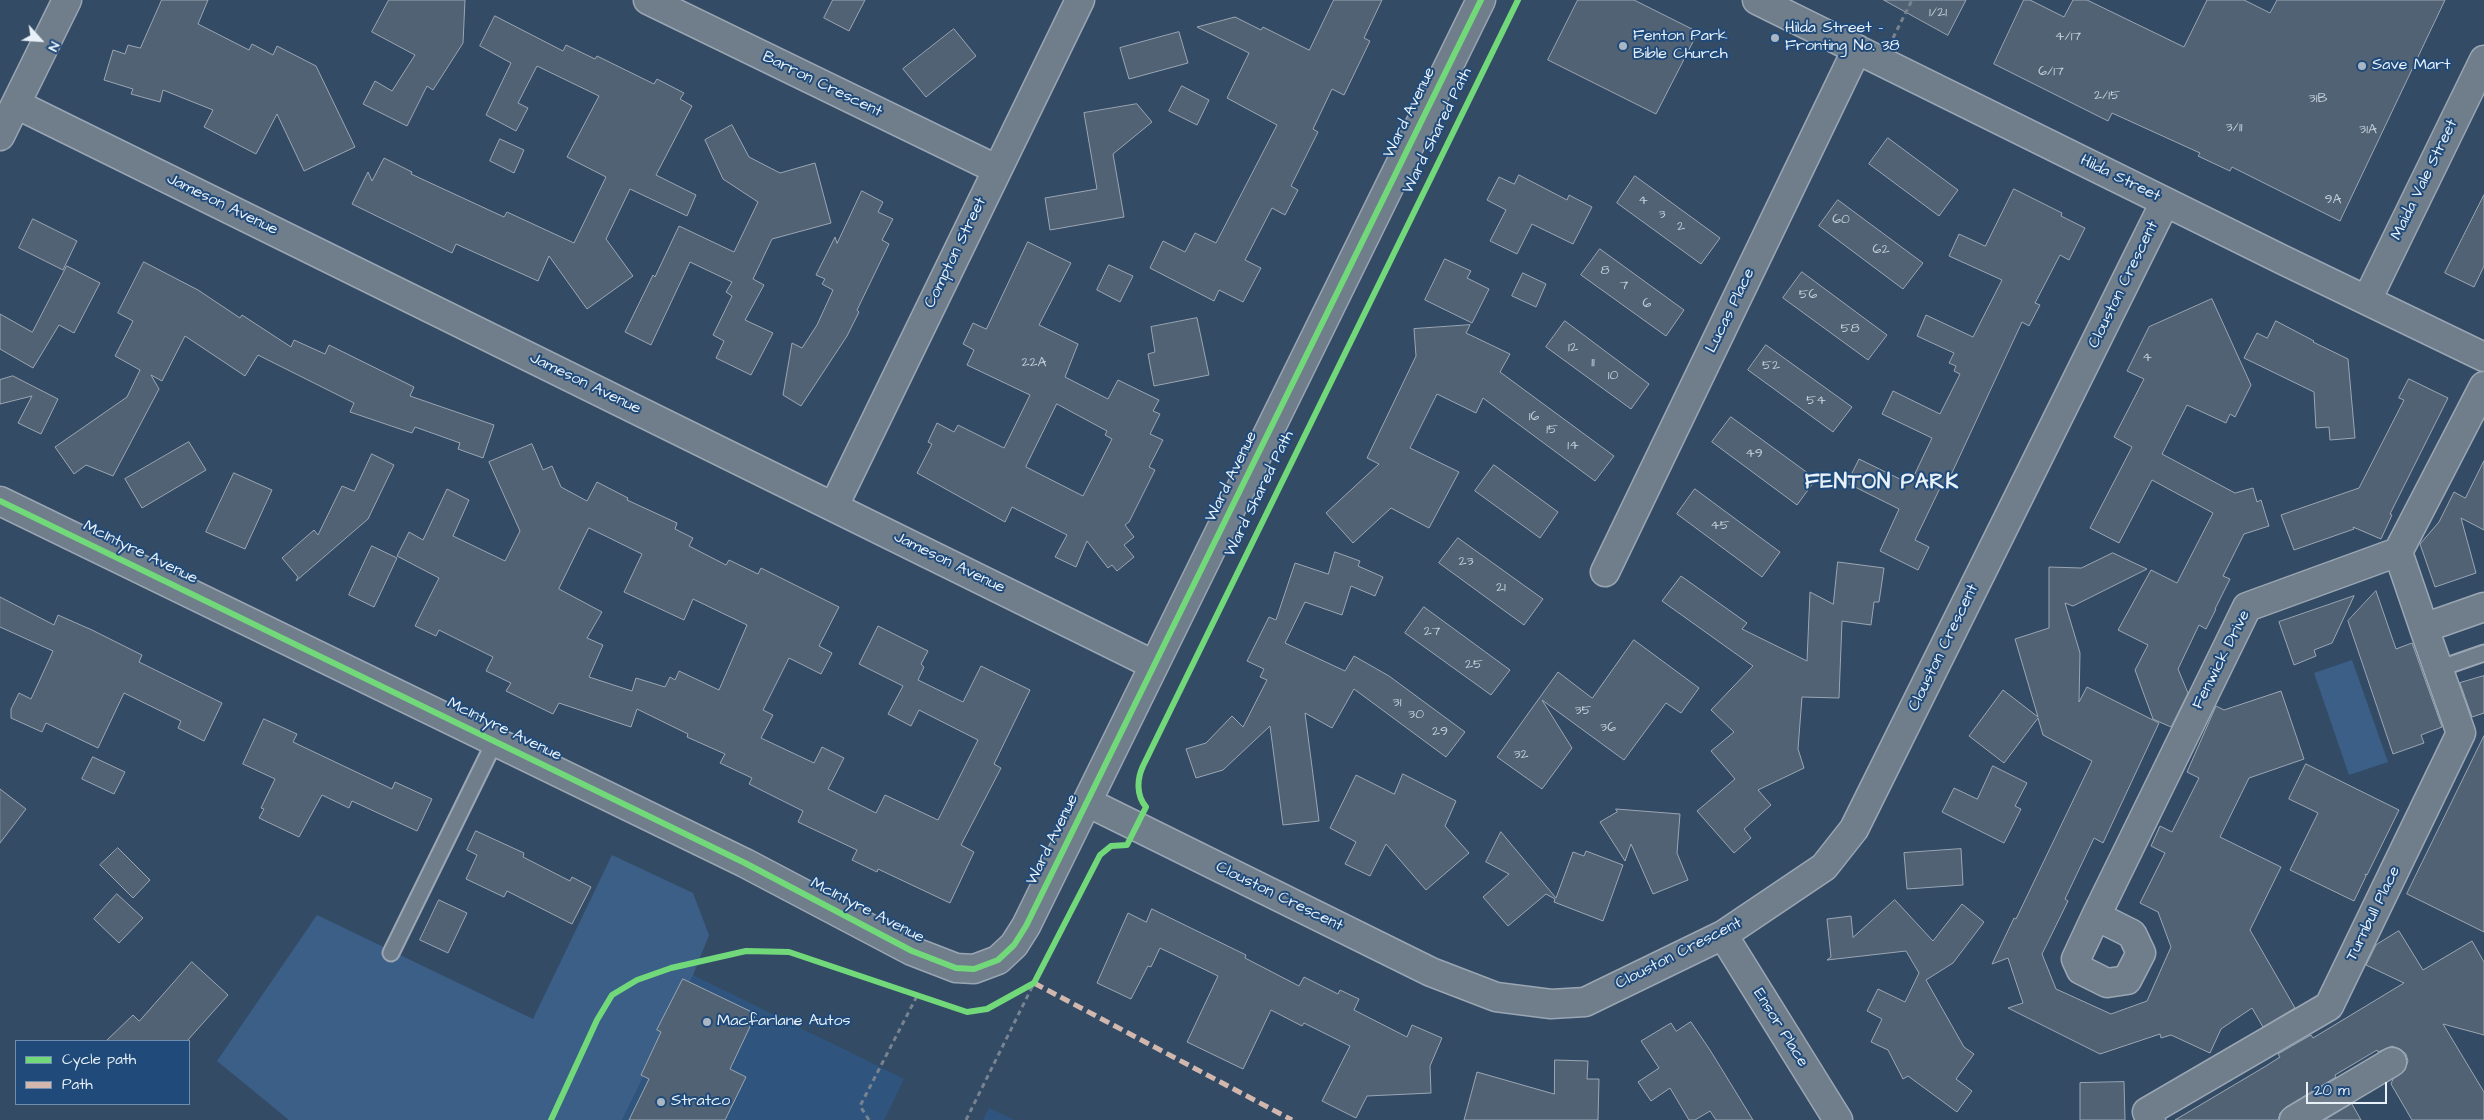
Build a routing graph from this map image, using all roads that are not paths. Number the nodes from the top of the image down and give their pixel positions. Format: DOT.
graph roads {
  1 [pos="66,0"];
  2 [pos="648,0"];
  3 [pos="1080,0"];
  4 [pos="1481,0"];
  5 [pos="1757,0"];
  6 [pos="1857,49"];
  7 [pos="2484,60"];
  8 [pos="16,104"];
  9 [pos="0,136"];
  10 [pos="996,169"];
  11 [pos="2166,202"];
  12 [pos="2367,300"];
  13 [pos="2484,357"];
  14 [pos="2484,386"];
  15 [pos="0,501"];
  16 [pos="834,506"];
  17 [pos="2398,552"];
  18 [pos="1605,572"];
  19 [pos="2484,607"];
  20 [pos="2424,628"];
  21 [pos="2484,653"];
  22 [pos="1154,665"];
  23 [pos="2438,669"];
  24 [pos="495,741"];
  25 [pos="1087,802"];
  26 [pos="2096,916"];
  27 [pos="1723,935"];
  28 [pos="391,953"];
  29 [pos="998,960"];
  30 [pos="2392,1062"];
  31 [pos="2149,1116"];
  32 [pos="1838,1120"];
  33 [pos="2294,1120"];
  1 -- 8 [label="street"];
  2 -- 10 [label="street, Barron Crescent"];
  3 -- 10 [label="street, Compton Street"];
  4 -- 22 [label="street, Ward Avenue"];
  5 -- 6 [label="street, Hilda Street"];
  6 -- 11 [label="street, Hilda Street"];
  6 -- 18 [label="street, Lucas Place"];
  7 -- 12 [label="street, Maida Vale Street"];
  8 -- 9 [label="street"];
  8 -- 16 [label="street, Jameson Avenue"];
  10 -- 16 [label="street, Compton Street"];
  11 -- 12 [label="street, Hilda Street"];
  11 -- 27 [label="street, Clouston Crescent"];
  12 -- 13 [label="street, Hilda Street"];
  14 -- 17 [label="street"];
  15 -- 24 [label="street, McIntyre Avenue"];
  16 -- 22 [label="street, Jameson Avenue"];
  17 -- 20 [label="street, Turnbull Place"];
  17 -- 26 [label="street, Fenwick Drive"];
  19 -- 20 [label="street"];
  20 -- 23 [label="street, Turnbull Place"];
  21 -- 23 [label="lane"];
  22 -- 25 [label="street, Ward Avenue"];
  23 -- 31 [label="street, Turnbull Place"];
  24 -- 28 [label="lane"];
  24 -- 29 [label="street, McIntyre Avenue"];
  25 -- 27 [label="street, Clouston Crescent"];
  25 -- 29 [label="street, Ward Avenue"];
  27 -- 32 [label="street, Ensor Place"];
  30 -- 33 [label="street"];
}
